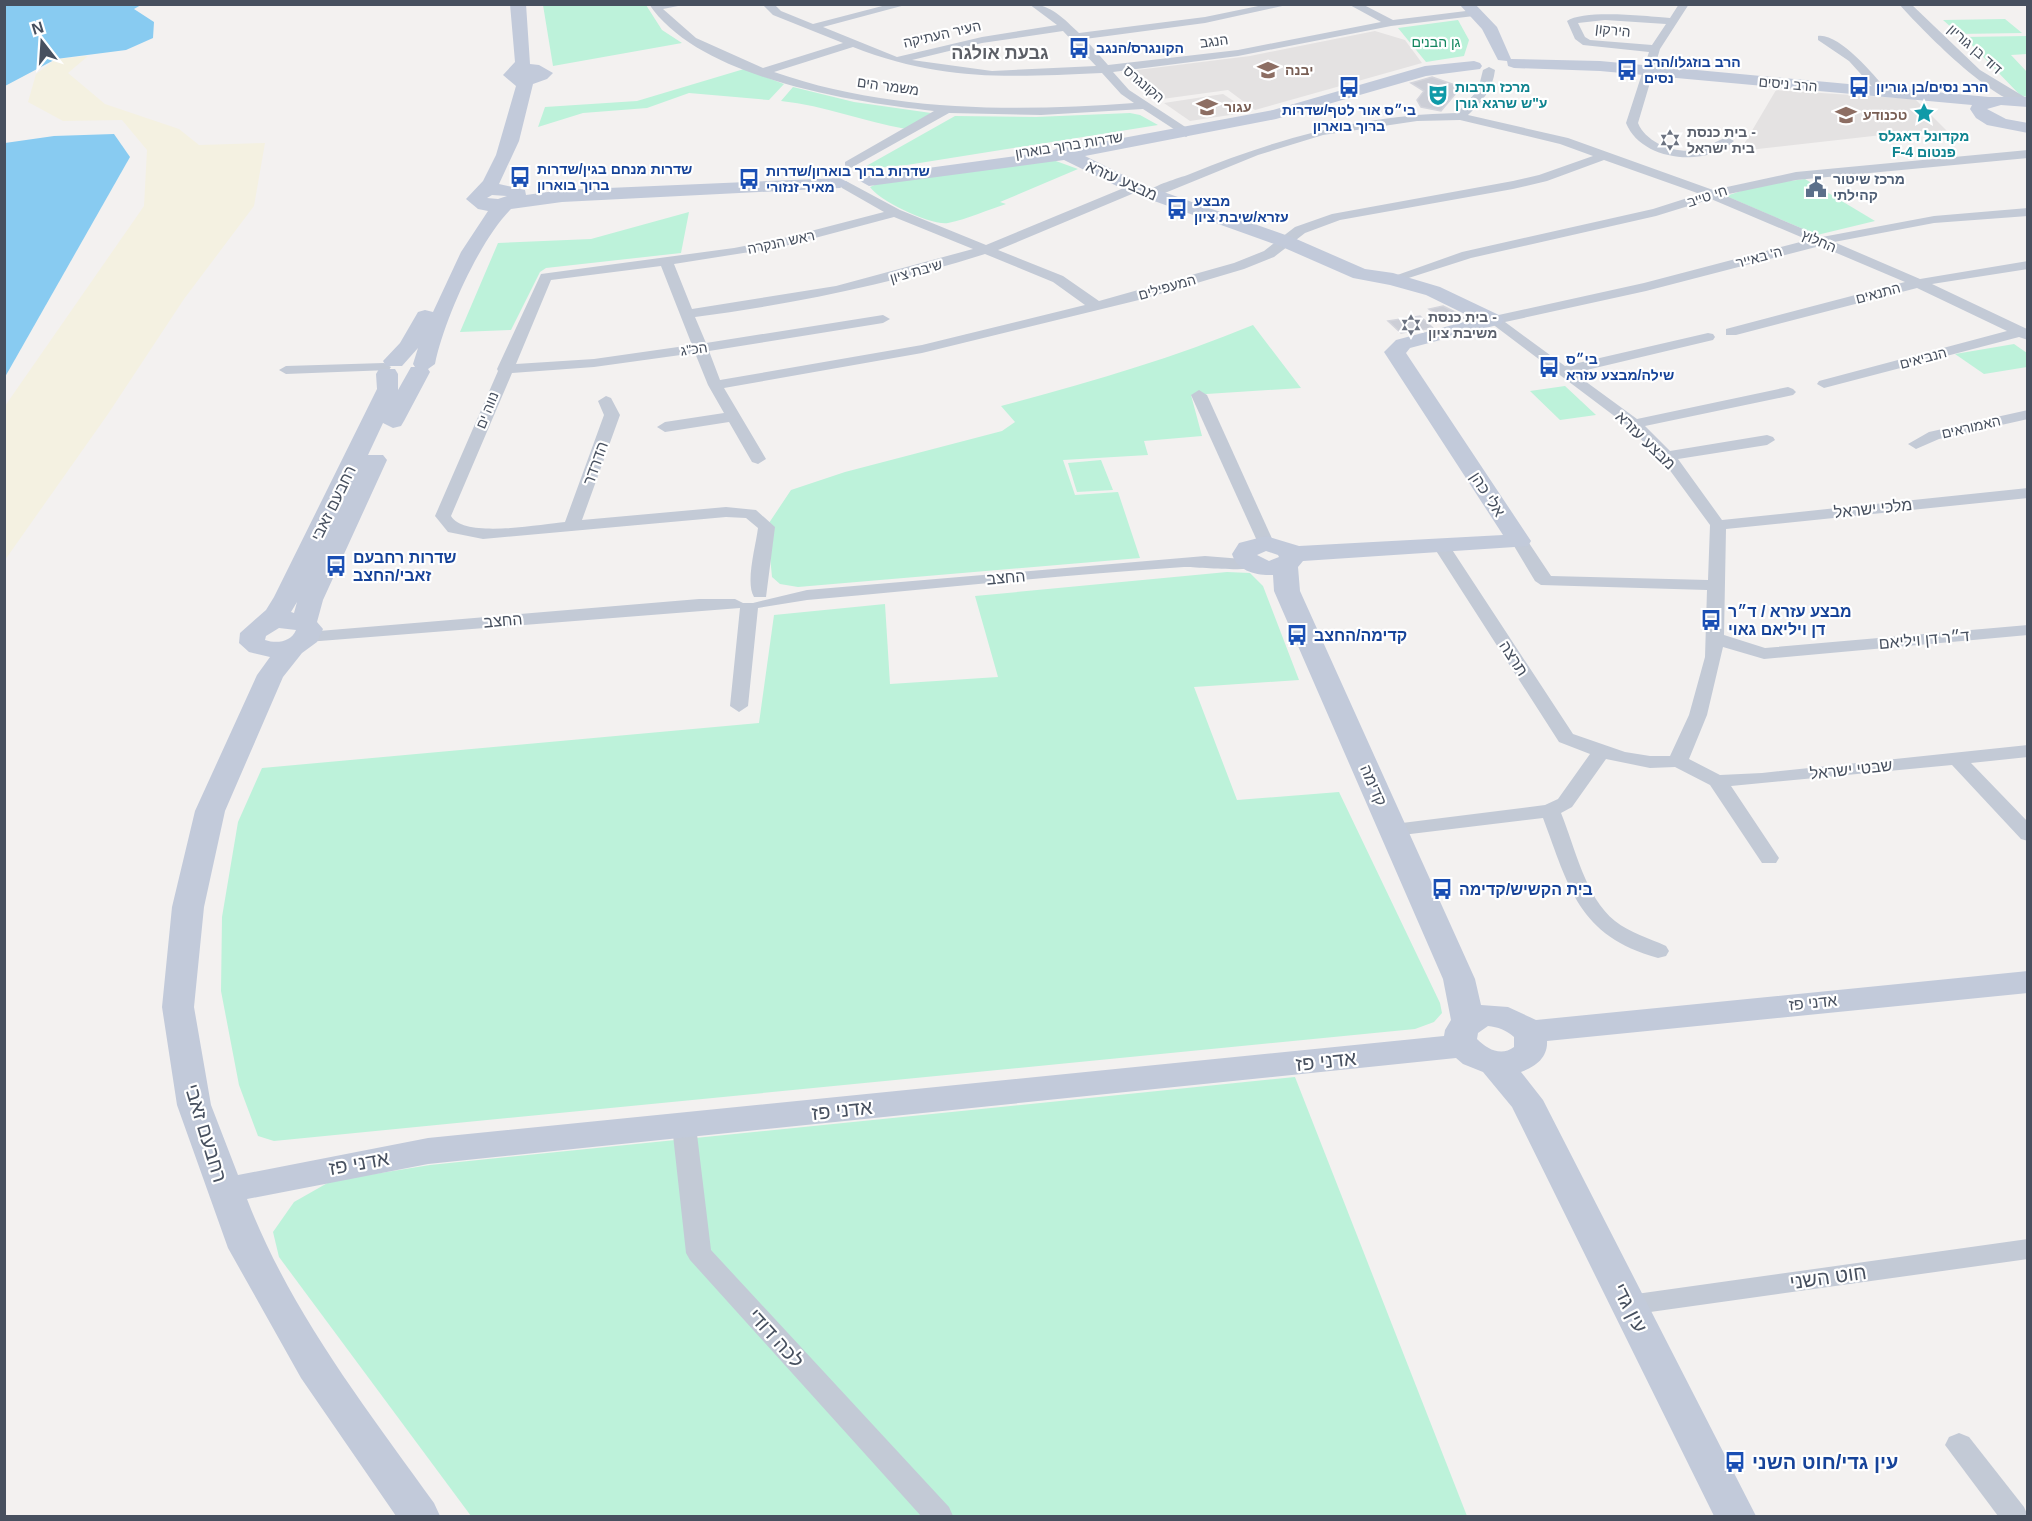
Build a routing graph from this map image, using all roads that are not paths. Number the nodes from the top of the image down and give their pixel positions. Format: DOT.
graph roads {
  1 [pos="518,4"];
  2 [pos="532,4"];
  3 [pos="683,4"];
  4 [pos="767,4"];
  5 [pos="904,4"];
  6 [pos="1034,4"];
  7 [pos="1286,4"];
  8 [pos="1353,4"];
  9 [pos="1684,4"];
  10 [pos="1904,4"];
  11 [pos="655,6"];
  12 [pos="1465,9"];
  13 [pos="1672,21"];
  14 [pos="1391,23"];
  15 [pos="536,27"];
  16 [pos="812,27"];
  17 [pos="1066,27"];
  18 [pos="1077,37"];
  19 [pos="1822,38"];
  20 [pos="851,44"];
  21 [pos="1484,48"];
  22 [pos="1655,49"];
  23 [pos="896,60"];
  24 [pos="1509,60"];
  25 [pos="1477,65"];
  26 [pos="1106,69"];
  27 [pos="1648,71"];
  28 [pos="761,72"];
  29 [pos="517,74"];
  30 [pos="1882,91"];
  31 [pos="1991,101"];
  32 [pos="2026,102"];
  33 [pos="1143,106"];
  34 [pos="947,109"];
  35 [pos="1460,116"];
  36 [pos="1181,130"];
  37 [pos="2026,138"];
  38 [pos="1728,141"];
  39 [pos="1060,151"];
  40 [pos="1606,155"];
  41 [pos="1089,156"];
  42 [pos="855,180"];
  43 [pos="1143,191"];
  44 [pos="1711,194"];
  45 [pos="511,197"];
  46 [pos="482,198"];
  47 [pos="895,213"];
  48 [pos="2028,213"];
  49 [pos="1819,241"];
  50 [pos="1287,242"];
  51 [pos="985,250"];
  52 [pos="666,260"];
  53 [pos="2028,265"];
  54 [pos="546,277"];
  55 [pos="1394,279"];
  56 [pos="1916,282"];
  57 [pos="1096,306"];
  58 [pos="687,314"];
  59 [pos="883,319"];
  60 [pos="1494,320"];
  61 [pos="1731,332"];
  62 [pos="2025,334"];
  63 [pos="1708,338"];
  64 [pos="699,348"];
  65 [pos="389,367"];
  66 [pos="422,368"];
  67 [pos="504,369"];
  68 [pos="286,370"];
  69 [pos="1563,370"];
  70 [pos="1824,384"];
  71 [pos="715,385"];
  72 [pos="1788,392"];
  73 [pos="1199,395"];
  74 [pos="606,402"];
  75 [pos="2028,414"];
  76 [pos="735,416"];
  77 [pos="1634,424"];
  78 [pos="665,427"];
  79 [pos="1767,440"];
  80 [pos="1916,444"];
  81 [pos="1667,456"];
  82 [pos="758,459"];
  83 [pos="2028,492"];
  84 [pos="1718,525"];
  85 [pos="572,526"];
  86 [pos="1519,541"];
  87 [pos="1441,546"];
  88 [pos="1270,562"];
  89 [pos="1717,585"];
  90 [pos="750,598"];
  91 [pos="2028,630"];
  92 [pos="302,635"];
  93 [pos="1715,638"];
  94 [pos="264,649"];
  95 [pos="739,706"];
  96 [pos="2028,751"];
  97 [pos="1601,753"];
  98 [pos="1956,758"];
  99 [pos="1678,761"];
  100 [pos="1717,781"];
  101 [pos="1550,811"];
  102 [pos="1394,830"];
  103 [pos="2028,835"];
  104 [pos="1769,858"];
  105 [pos="1658,951"];
  106 [pos="2028,982"];
  107 [pos="1475,1027"];
  108 [pos="1514,1052"];
  109 [pos="684,1126"];
  110 [pos="224,1191"];
  111 [pos="2028,1249"];
  112 [pos="1629,1305"];
  113 [pos="1959,1445"];
  114 [pos="419,1516"];
  115 [pos="939,1516"];
  116 [pos="1735,1516"];
  117 [pos="2014,1516"];
  1 -- 29 [label="street, רחבעם זאבי"];
  2 -- 15 [label="street"];
  3 -- 11 [label="street"];
  4 -- 16 [label="street, הנגב"];
  5 -- 16 [label="street"];
  6 -- 17 [label="street, הקונגרס"];
  7 -- 18 [label="street"];
  8 -- 14 [label="street"];
  9 -- 13 [label="street"];
  10 -- 31 [label="street, דוד בן גוריון"];
  11 -- 28 [label="street, משמר הים"];
  12 -- 14 [label="street, הנגב"];
  12 -- 21 [label="street"];
  12 -- 24 [label="street"];
  13 -- 22 [label="street"];
  13 -- 22 [label="street, הירקון"];
  14 -- 26 [label="street, הנגב"];
  16 -- 20 [label="street, הנגב"];
  17 -- 18 [label="street, הקונגרס"];
  17 -- 23 [label="street, העיר העתיקה"];
  18 -- 26 [label="street, הקונגרס"];
  19 -- 30 [label="street"];
  20 -- 23 [label="street, הנגב"];
  20 -- 28 [label="street"];
  22 -- 27 [label="street"];
  23 -- 26 [label="street, הנגב"];
  24 -- 25 [label="street, הרב ניסים"];
  24 -- 27 [label="street, הרב ניסים"];
  25 -- 35 [label="street"];
  25 -- 36 [label="street, שדרות ברוך בוארון"];
  26 -- 33 [label="street, הקונגרס"];
  27 -- 30 [label="street, הרב ניסים"];
  27 -- 38 [label="street"];
  28 -- 34 [label="street, משמר הים"];
  29 -- 45 [label="street, רחבעם זאבי"];
  29 -- 46 [label="street, רחבעם זאבי"];
  30 -- 31 [label="street, הרב ניסים"];
  31 -- 32 [label="street"];
  31 -- 37 [label="street"];
  33 -- 34 [label="street, משמר הים"];
  33 -- 36 [label="street, הקונגרס"];
  34 -- 42 [label="street"];
  35 -- 40 [label="street, שיבת ציון"];
  35 -- 43 [label="street, שיבת ציון"];
  36 -- 39 [label="street, שדרות ברוך בוארון"];
  36 -- 41 [label="street, שדרות ברוך בוארון"];
  37 -- 44 [label="street, חי טייב"];
  39 -- 41 [label="street, מבצע עזרא"];
  39 -- 42 [label="street, שדרות ברוך בוארון"];
  40 -- 44 [label="street, החלוץ"];
  40 -- 50 [label="street, המעפילים"];
  41 -- 43 [label="street, מבצע עזרא"];
  42 -- 45 [label="street, שדרות ברוך בוארון"];
  42 -- 47 [label="street"];
  43 -- 50 [label="street, מבצע עזרא"];
  43 -- 51 [label="street, שיבת ציון"];
  44 -- 49 [label="street, החלוץ"];
  44 -- 55 [label="street, חי טייב"];
  45 -- 46 [label="street, שדרות ברוך בוארון"];
  45 -- 66 [label="street, רחבעם זאבי"];
  46 -- 65 [label="street, רחבעם זאבי"];
  47 -- 51 [label="street"];
  47 -- 52 [label="street, ראש הנקרה"];
  48 -- 49 [label="street, ה' באייר"];
  49 -- 56 [label="street, החלוץ"];
  49 -- 60 [label="street, ה' באייר"];
  50 -- 55 [label="street, מבצע עזרא"];
  50 -- 57 [label="street, המעפילים"];
  51 -- 57 [label="street"];
  51 -- 58 [label="street, שיבת ציון"];
  52 -- 54 [label="street, ראש הנקרה"];
  52 -- 58 [label="street"];
  53 -- 56 [label="street, התנאים"];
  54 -- 67 [label="street, נווה ים"];
  55 -- 60 [label="street, מבצע עזרא"];
  56 -- 61 [label="street, התנאים"];
  56 -- 62 [label="street, החלוץ"];
  57 -- 71 [label="street, המעפילים"];
  58 -- 64 [label="street"];
  59 -- 64 [label="street, הכ\"ג"];
  60 -- 69 [label="street, מבצע עזרא"];
  60 -- 86 [label="street, אלי כהן"];
  62 -- 70 [label="street, הנביאים"];
  63 -- 69 [label="street"];
  64 -- 67 [label="street, הכ\"ג"];
  64 -- 71 [label="street"];
  65 -- 66 [label="street"];
  65 -- 68 [label="street"];
  65 -- 94 [label="street, רחבעם זאבי"];
  66 -- 92 [label="street, רחבעם זאבי"];
  67 -- 85 [label="street, נווה ים"];
  69 -- 77 [label="street, מבצע עזרא"];
  71 -- 76 [label="street"];
  72 -- 77 [label="street"];
  73 -- 88 [label="street, קדימה"];
  74 -- 85 [label="street, הדרדר"];
  75 -- 80 [label="street, האמוראים"];
  76 -- 78 [label="street"];
  76 -- 82 [label="street"];
  77 -- 81 [label="street, מבצע עזרא"];
  79 -- 81 [label="street"];
  81 -- 84 [label="street, מבצע עזרא"];
  83 -- 84 [label="street, מלכי ישראל"];
  84 -- 89 [label="street"];
  85 -- 90 [label="street"];
  86 -- 87 [label="street"];
  86 -- 89 [label="street, אלי כהן"];
  87 -- 88 [label="street"];
  87 -- 97 [label="street, תרצה"];
  88 -- 90 [label="street, החצב"];
  88 -- 102 [label="street, קדימה"];
  89 -- 93 [label="street"];
  90 -- 92 [label="street, החצב"];
  90 -- 95 [label="street"];
  91 -- 93 [label="street, ד״ר דן ויליאם"];
  92 -- 94 [label="street, רחבעם זאבי"];
  92 -- 94 [label="street"];
  93 -- 99 [label="street"];
  94 -- 110 [label="street, רחבעם זאבי"];
  96 -- 98 [label="street, שבטי ישראל"];
  97 -- 99 [label="street"];
  97 -- 101 [label="street"];
  98 -- 100 [label="street, שבטי ישראל"];
  98 -- 103 [label="street"];
  99 -- 100 [label="street, שבטי ישראל"];
  100 -- 104 [label="street"];
  101 -- 102 [label="street"];
  101 -- 105 [label="street"];
  102 -- 107 [label="street, קדימה"];
  106 -- 108 [label="street, אדני פז"];
  107 -- 108 [label="street"];
  107 -- 108 [label="street"];
  107 -- 109 [label="street, אדני פז"];
  108 -- 112 [label="street, עין גדי"];
  109 -- 110 [label="street, אדני פז"];
  109 -- 115 [label="street, לכה דודי"];
  110 -- 114 [label="street, רחבעם זאבי"];
  111 -- 112 [label="street, חוט השני"];
  112 -- 116 [label="street, עין גדי"];
  113 -- 117 [label="street"];
}
